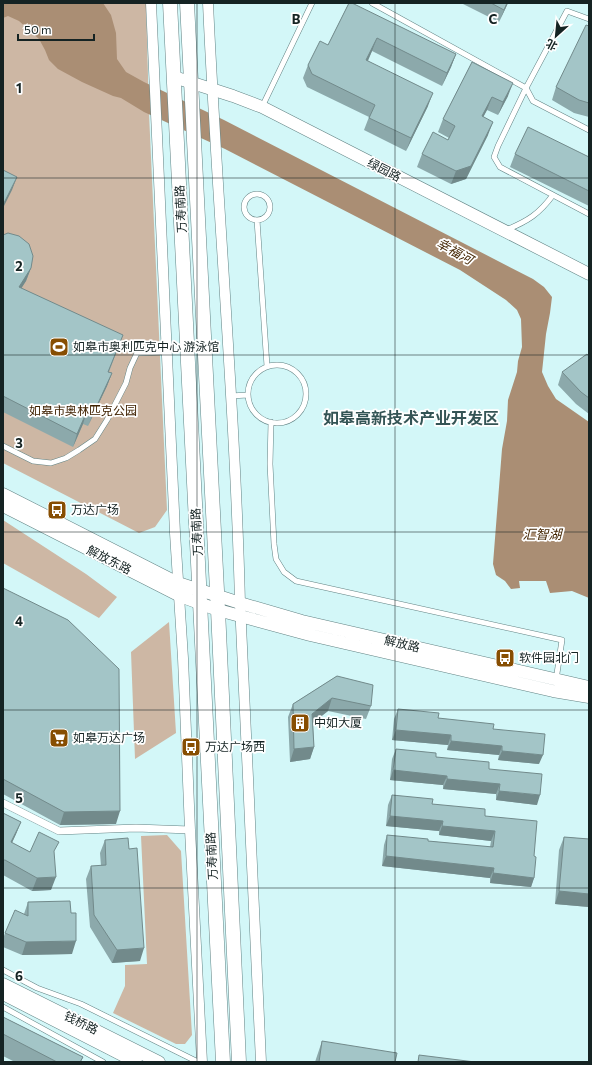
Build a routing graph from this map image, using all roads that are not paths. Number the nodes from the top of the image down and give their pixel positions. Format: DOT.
graph roads {
  1 [pos="151,3"];
  2 [pos="170,3"];
  3 [pos="186,3"];
  4 [pos="208,3"];
  5 [pos="312,3"];
  6 [pos="372,3"];
  7 [pos="589,19"];
  8 [pos="174,77"];
  9 [pos="190,83"];
  10 [pos="526,88"];
  11 [pos="212,89"];
  12 [pos="262,107"];
  13 [pos="589,130"];
  14 [pos="553,195"];
  15 [pos="589,214"];
  16 [pos="257,220"];
  17 [pos="504,231"];
  18 [pos="589,274"];
  19 [pos="167,352"];
  20 [pos="267,366"];
  21 [pos="248,395"];
  22 [pos="230,396"];
  23 [pos="271,422"];
  24 [pos="3,446"];
  25 [pos="3,494"];
  26 [pos="3,506"];
  27 [pos="178,582"];
  28 [pos="217,595"];
  29 [pos="180,596"];
  30 [pos="200,596"];
  31 [pos="240,603"];
  32 [pos="218,610"];
  33 [pos="241,617"];
  34 [pos="555,686"];
  35 [pos="589,687"];
  36 [pos="589,697"];
  37 [pos="3,803"];
  38 [pos="190,830"];
  39 [pos="3,970"];
  40 [pos="3,984"];
  41 [pos="3,994"];
  42 [pos="3,1007"];
  43 [pos="103,1062"];
  44 [pos="136,1062"];
  45 [pos="159,1062"];
  46 [pos="198,1062"];
  47 [pos="202,1062"];
  48 [pos="223,1062"];
  49 [pos="238,1062"];
  50 [pos="261,1062"];
  1 -- 19 [label="street"];
  2 -- 8 [label="main road, 万寿南路"];
  3 -- 9 [label="main road, 万寿南路"];
  4 -- 11 [label="street"];
  5 -- 12 [label="lane"];
  6 -- 10 [label="lane"];
  7 -- 10 [label="lane"];
  8 -- 9 [label="street, 绿园路"];
  8 -- 30 [label="main road, 万寿南路"];
  9 -- 11 [label="street, 绿园路"];
  9 -- 28 [label="main road, 万寿南路"];
  10 -- 13 [label="lane"];
  10 -- 14 [label="lane"];
  11 -- 12 [label="street, 绿园路"];
  11 -- 22 [label="street"];
  12 -- 17 [label="street, 绿园路"];
  14 -- 15 [label="lane"];
  14 -- 17 [label="lane"];
  16 -- 16 [label="lane"];
  16 -- 20 [label="lane"];
  17 -- 18 [label="street, 绿园路"];
  19 -- 24 [label="lane"];
  19 -- 27 [label="street"];
  20 -- 21 [label="lane"];
  20 -- 23 [label="lane"];
  21 -- 22 [label="lane"];
  21 -- 23 [label="lane"];
  22 -- 31 [label="street"];
  23 -- 34 [label="lane"];
  25 -- 27 [label="street, 解放东路"];
  26 -- 29 [label="street, 解放东路"];
  27 -- 29 [label="street"];
  27 -- 30 [label="street, 解放东路"];
  28 -- 30 [label="street, 解放东路"];
  28 -- 31 [label="street, 解放路"];
  28 -- 32 [label="main road, 万寿南路"];
  29 -- 30 [label="street, 解放东路"];
  29 -- 38 [label="street"];
  30 -- 32 [label="street, 解放东路"];
  30 -- 48 [label="main road, 万寿南路"];
  31 -- 33 [label="street"];
  31 -- 34 [label="street, 解放路"];
  32 -- 33 [label="street, 解放路"];
  32 -- 49 [label="main road, 万寿南路"];
  33 -- 34 [label="street, 解放路"];
  33 -- 50 [label="street"];
  34 -- 35 [label="street, 解放路"];
  34 -- 36 [label="street, 解放路"];
  37 -- 38 [label="street"];
  38 -- 47 [label="street"];
  39 -- 46 [label="lane"];
  40 -- 45 [label="street, 钱桥路"];
  41 -- 44 [label="street, 钱桥路"];
  42 -- 43 [label="lane"];
}
